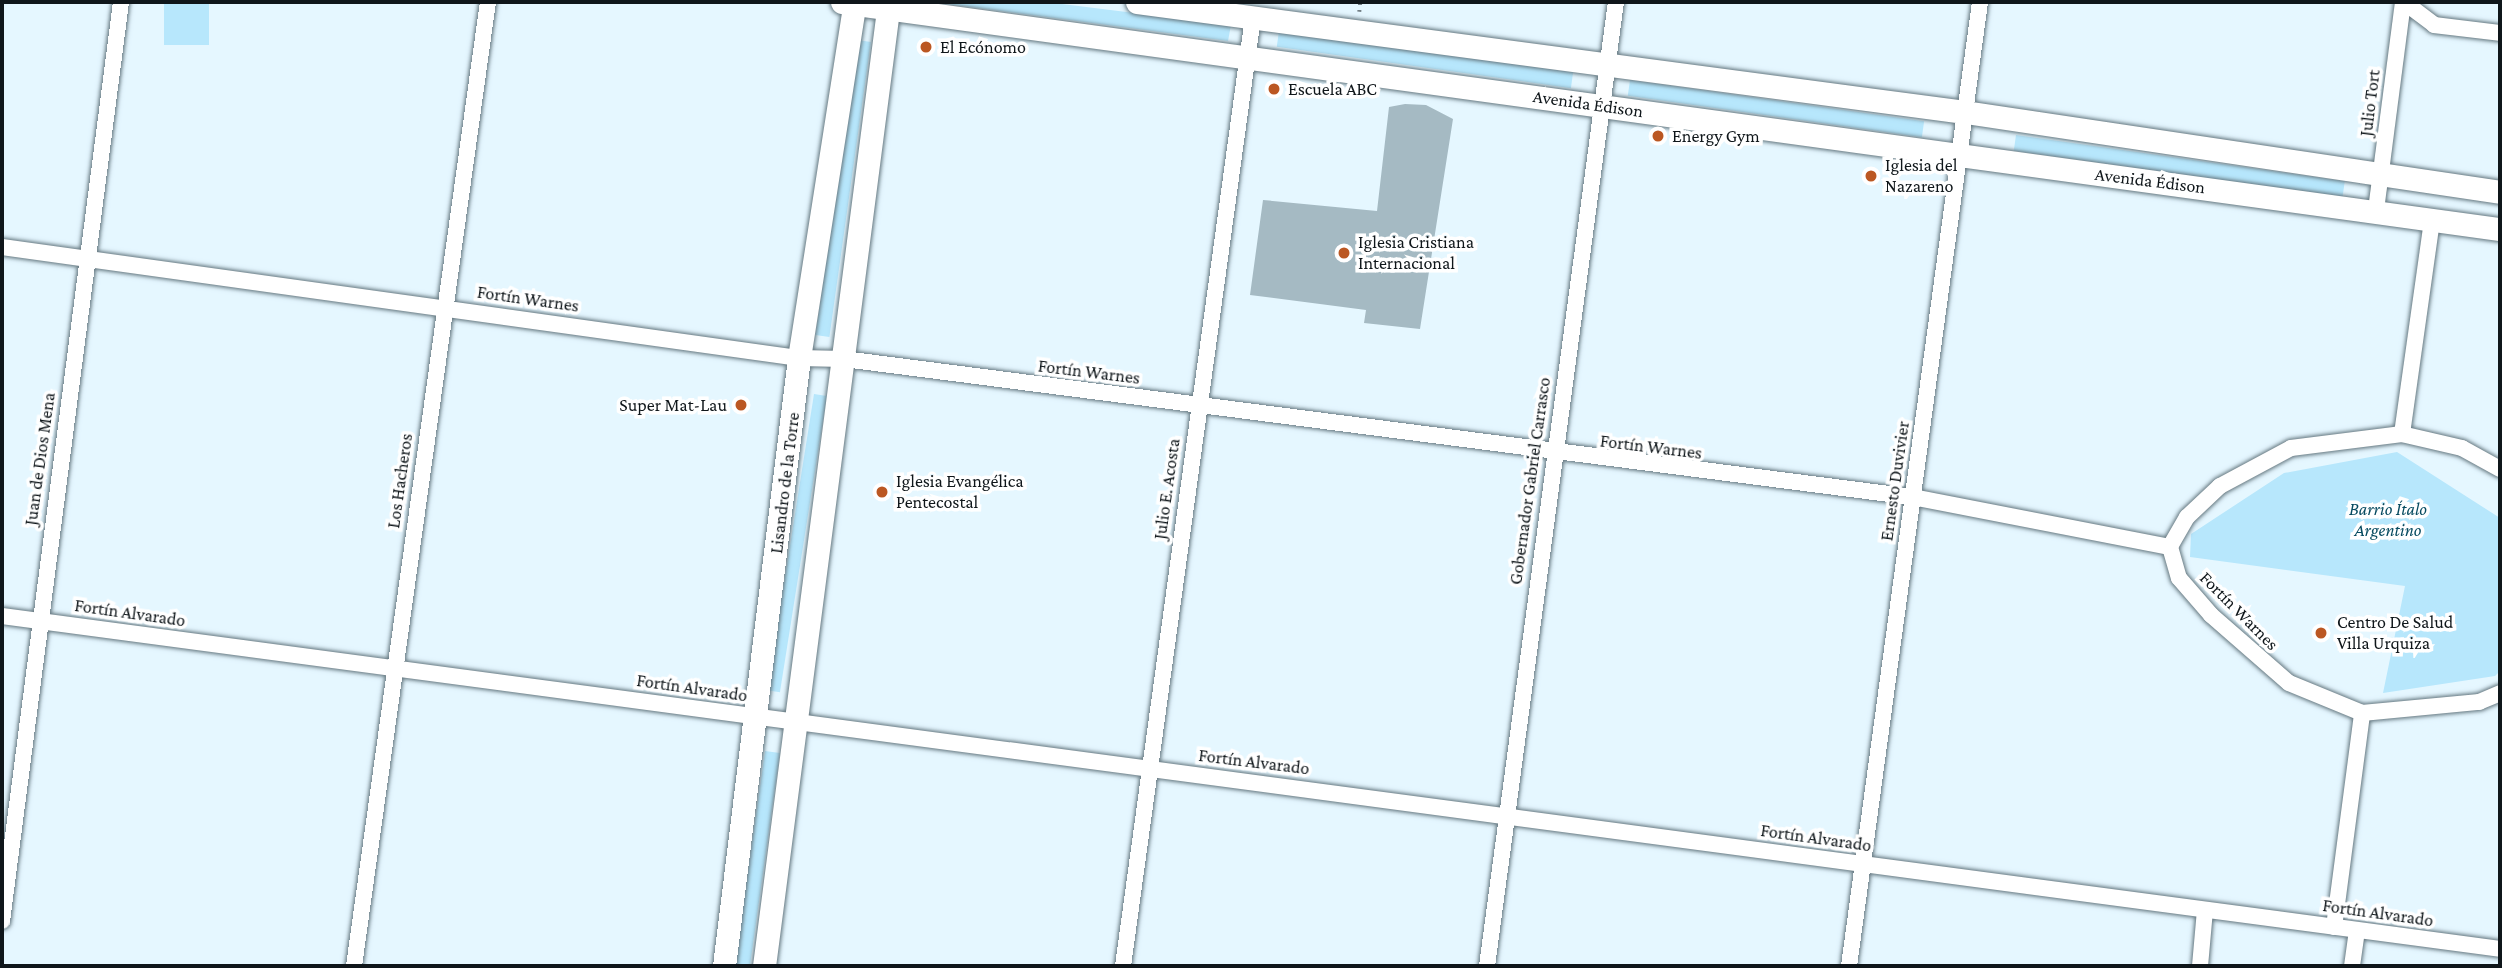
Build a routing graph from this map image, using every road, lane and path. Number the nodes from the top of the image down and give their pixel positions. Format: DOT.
graph roads {
  1 [pos="121,2"];
  2 [pos="488,2"];
  3 [pos="850,2"];
  4 [pos="1137,2"];
  5 [pos="1616,2"];
  6 [pos="1980,2"];
  7 [pos="2403,2"];
  8 [pos="888,5"];
  9 [pos="1253,17"];
  10 [pos="2500,33"];
  11 [pos="1246,58"];
  12 [pos="1607,65"];
  13 [pos="1601,105"];
  14 [pos="1965,112"];
  15 [pos="1958,157"];
  16 [pos="2381,176"];
  17 [pos="2500,192"];
  18 [pos="2376,210"];
  19 [pos="2432,220"];
  20 [pos="2500,229"];
  21 [pos="2,247"];
  22 [pos="88,258"];
  23 [pos="446,307"];
  24 [pos="800,358"];
  25 [pos="844,359"];
  26 [pos="1199,405"];
  27 [pos="2402,434"];
  28 [pos="1553,454"];
  29 [pos="2500,469"];
  30 [pos="1912,497"];
  31 [pos="2170,547"];
  32 [pos="2,616"];
  33 [pos="37,621"];
  34 [pos="392,668"];
  35 [pos="2500,693"];
  36 [pos="2362,713"];
  37 [pos="758,716"];
  38 [pos="795,722"];
  39 [pos="1147,768"];
  40 [pos="1504,814"];
  41 [pos="1862,864"];
  42 [pos="2205,910"];
  43 [pos="2,921"];
  44 [pos="2334,927"];
  45 [pos="2357,930"];
  46 [pos="2500,949"];
  47 [pos="354,966"];
  48 [pos="724,966"];
  49 [pos="764,966"];
  50 [pos="1123,966"];
  51 [pos="1487,966"];
  52 [pos="1849,966"];
  53 [pos="2200,966"];
  54 [pos="2353,966"];
  1 -- 22 [label="street, Juan de Dios Mena"];
  2 -- 23 [label="street, Los Hacheros"];
  3 -- 8 [label="main road, Avenida Édison"];
  3 -- 24 [label="main road, Lisandro de la Torre"];
  4 -- 9 [label="main road"];
  5 -- 12 [label="street, Gobernador Gabriel Carrasco"];
  6 -- 14 [label="street, Ernesto Duvivier"];
  7 -- 10 [label="street"];
  7 -- 16 [label="street, Julio Tort"];
  8 -- 11 [label="main road, Avenida Édison"];
  8 -- 25 [label="main road"];
  9 -- 11 [label="street, Julio E. Acosta"];
  9 -- 12 [label="main road"];
  11 -- 13 [label="main road, Avenida Édison"];
  11 -- 26 [label="street, Julio E. Acosta"];
  12 -- 13 [label="street, Gobernador Gabriel Carrasco"];
  12 -- 14 [label="main road"];
  13 -- 15 [label="main road, Avenida Édison"];
  13 -- 28 [label="street, Gobernador Gabriel Carrasco"];
  14 -- 15 [label="street, Ernesto Duvivier"];
  14 -- 16 [label="main road"];
  15 -- 18 [label="main road, Avenida Édison"];
  15 -- 30 [label="street, Ernesto Duvivier"];
  16 -- 17 [label="main road"];
  16 -- 18 [label="street, Julio Tort"];
  18 -- 19 [label="main road, Avenida Édison"];
  19 -- 20 [label="main road, Avenida Édison"];
  19 -- 27 [label="street"];
  21 -- 22 [label="street, Fortín Warnes"];
  22 -- 23 [label="street, Fortín Warnes"];
  22 -- 33 [label="street, Juan de Dios Mena"];
  23 -- 24 [label="street, Fortín Warnes"];
  23 -- 34 [label="street, Los Hacheros"];
  24 -- 25 [label="street, Fortín Warnes"];
  24 -- 37 [label="main road, Lisandro de la Torre"];
  25 -- 26 [label="street, Fortín Warnes"];
  25 -- 38 [label="main road"];
  26 -- 28 [label="street, Fortín Warnes"];
  26 -- 39 [label="street, Julio E. Acosta"];
  27 -- 29 [label="street"];
  27 -- 31 [label="street"];
  28 -- 30 [label="street, Fortín Warnes"];
  28 -- 40 [label="street, Gobernador Gabriel Carrasco"];
  30 -- 31 [label="street, Fortín Warnes"];
  30 -- 41 [label="street, Ernesto Duvivier"];
  31 -- 36 [label="street, Fortín Warnes"];
  32 -- 33 [label="street, Fortín Alvarado"];
  33 -- 34 [label="street, Fortín Alvarado"];
  33 -- 43 [label="street, Juan de Dios Mena"];
  34 -- 37 [label="street, Fortín Alvarado"];
  34 -- 47 [label="street, Los Hacheros"];
  35 -- 36 [label="street, Fortín Warnes"];
  36 -- 44 [label="street"];
  37 -- 38 [label="street, Fortín Alvarado"];
  37 -- 48 [label="main road, Lisandro de la Torre"];
  38 -- 39 [label="street, Fortín Alvarado"];
  38 -- 49 [label="main road"];
  39 -- 40 [label="street, Fortín Alvarado"];
  39 -- 50 [label="street, Julio E. Acosta"];
  40 -- 41 [label="street, Fortín Alvarado"];
  40 -- 51 [label="street, Gobernador Gabriel Carrasco"];
  41 -- 42 [label="street, Fortín Alvarado"];
  41 -- 52 [label="street, Ernesto Duvivier"];
  42 -- 44 [label="street, Fortín Alvarado"];
  42 -- 53 [label="street"];
  44 -- 45 [label="street, Fortín Alvarado"];
  45 -- 46 [label="street, Fortín Alvarado"];
  45 -- 54 [label="street"];
}
